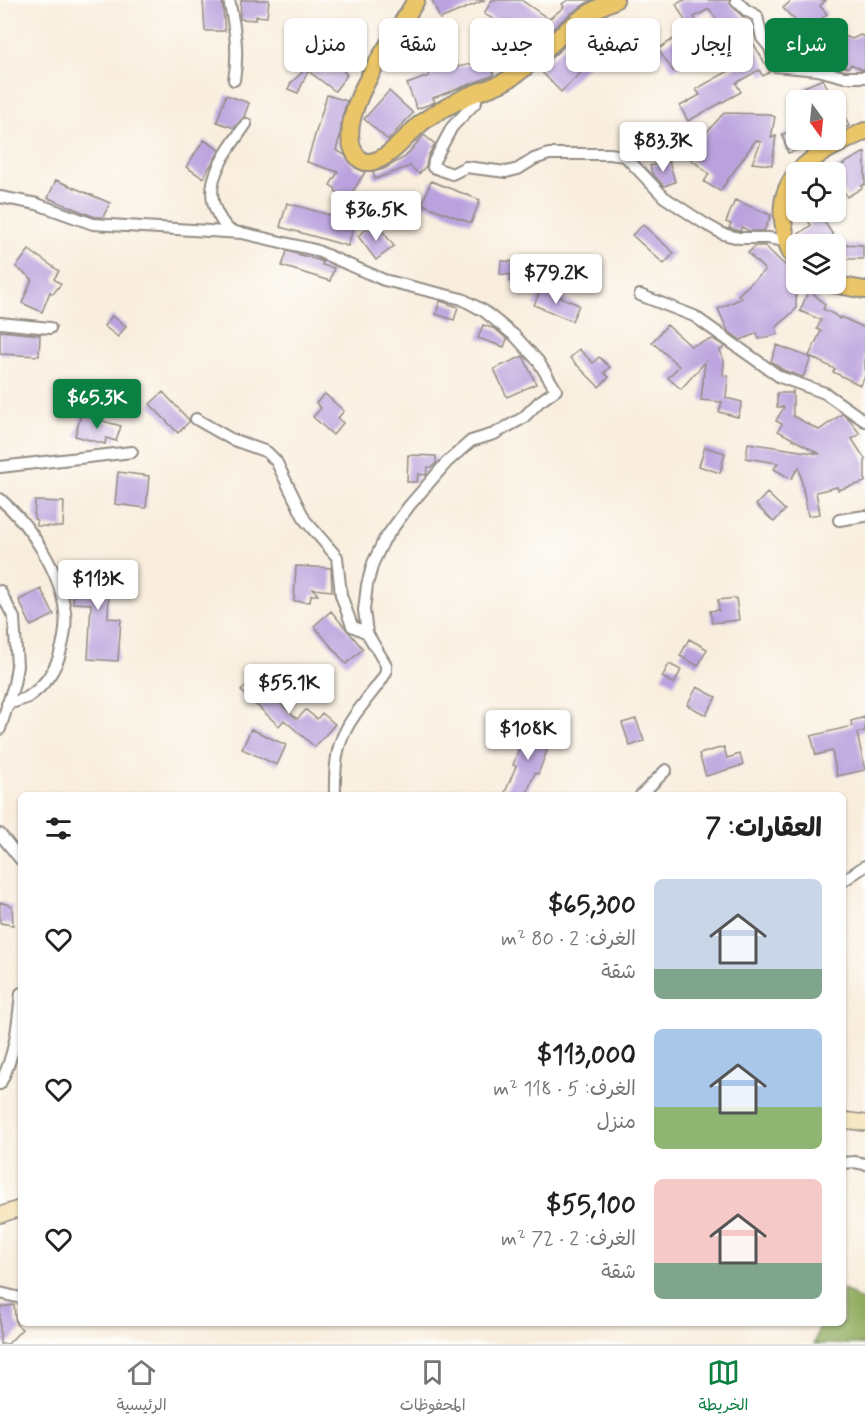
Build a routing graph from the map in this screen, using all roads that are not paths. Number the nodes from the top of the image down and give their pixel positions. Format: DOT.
graph roads {
  1 [pos="229,0"];
  2 [pos="416,0"];
  3 [pos="615,0"];
  4 [pos="736,0"];
  5 [pos="865,77"];
  6 [pos="234,80"];
  7 [pos="468,96"];
  8 [pos="246,124"];
  9 [pos="865,131"];
  10 [pos="0,197"];
  11 [pos="242,233"];
  12 [pos="786,241"];
  13 [pos="846,287"];
  14 [pos="865,290"];
  15 [pos="640,295"];
  16 [pos="0,323"];
  17 [pos="50,328"];
  18 [pos="196,418"];
  19 [pos="865,421"];
  20 [pos="132,452"];
  21 [pos="0,467"];
  22 [pos="0,499"];
  23 [pos="865,516"];
  24 [pos="839,520"];
  25 [pos="0,591"];
  26 [pos="367,633"];
  27 [pos="7,704"];
  28 [pos="0,729"];
  29 [pos="666,770"];
  30 [pos="334,792"];
  31 [pos="644,792"];
  32 [pos="0,834"];
  33 [pos="18,856"];
  34 [pos="865,866"];
  35 [pos="846,879"];
  36 [pos="18,1020"];
  37 [pos="0,1084"];
  38 [pos="846,1120"];
  39 [pos="865,1123"];
  40 [pos="846,1163"];
  41 [pos="865,1164"];
  42 [pos="18,1209"];
  43 [pos="0,1215"];
  44 [pos="0,1293"];
  45 [pos="18,1297"];
  1 -- 6 [label="street"];
  2 -- 7 [label="main road"];
  3 -- 7 [label="main road"];
  4 -- 5 [label="street"];
  7 -- 12 [label="street"];
  8 -- 11 [label="street"];
  9 -- 12 [label="main road"];
  10 -- 11 [label="street"];
  11 -- 26 [label="street"];
  13 -- 14 [label="main road"];
  15 -- 19 [label="street"];
  16 -- 17 [label="street"];
  18 -- 26 [label="street"];
  20 -- 21 [label="street"];
  22 -- 27 [label="street"];
  23 -- 24 [label="street"];
  25 -- 27 [label="street"];
  26 -- 30 [label="street"];
  27 -- 28 [label="street"];
  29 -- 31 [label="street"];
  32 -- 33 [label="street"];
  34 -- 35 [label="street"];
  36 -- 37 [label="street"];
  38 -- 39 [label="street"];
  40 -- 41 [label="street"];
  42 -- 43 [label="street"];
  44 -- 45 [label="street"];
}
